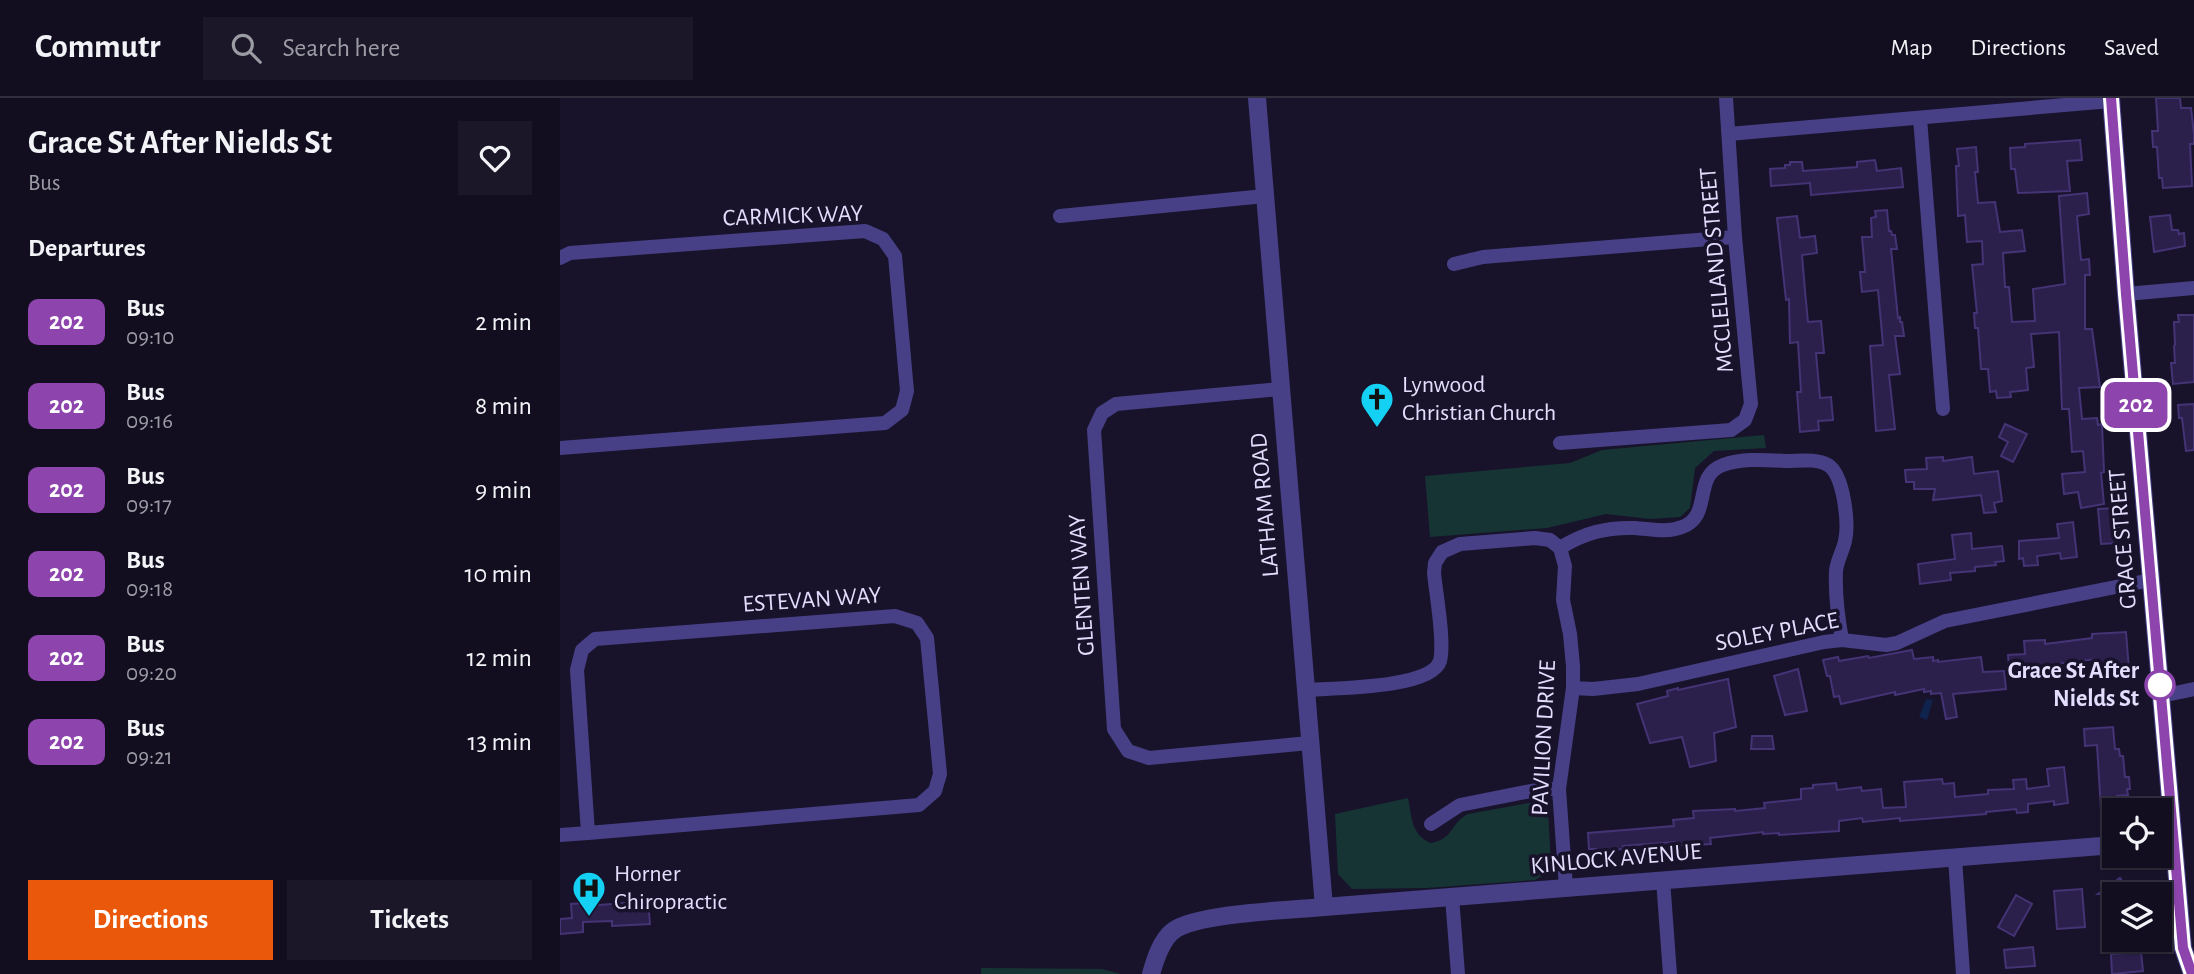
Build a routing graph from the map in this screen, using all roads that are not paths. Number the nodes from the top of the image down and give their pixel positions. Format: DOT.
graph roads {
  1 [pos="1257,98"];
  2 [pos="1726,98"];
  3 [pos="2111,100"];
  4 [pos="1920,118"];
  5 [pos="1729,134"];
  6 [pos="1265,196"];
  7 [pos="1060,216"];
  8 [pos="1735,237"];
  9 [pos="560,258"];
  10 [pos="1454,264"];
  11 [pos="2194,288"];
  12 [pos="2126,294"];
  13 [pos="1280,389"];
  14 [pos="1943,409"];
  15 [pos="1560,443"];
  16 [pos="560,448"];
  17 [pos="1560,548"];
  18 [pos="2151,580"];
  19 [pos="1842,640"];
  20 [pos="1573,688"];
  21 [pos="1305,690"];
  22 [pos="2194,690"];
  23 [pos="2161,696"];
  24 [pos="1309,743"];
  25 [pos="1559,789"];
  26 [pos="2165,798"];
  27 [pos="1431,824"];
  28 [pos="588,833"];
  29 [pos="560,835"];
  30 [pos="2102,846"];
  31 [pos="1955,858"];
  32 [pos="2171,868"];
  33 [pos="1663,880"];
  34 [pos="1566,888"];
  35 [pos="1452,897"];
  36 [pos="1324,907"];
  37 [pos="1151,974"];
  38 [pos="1458,974"];
  39 [pos="1670,974"];
  40 [pos="1964,974"];
  41 [pos="2192,974"];
  1 -- 6 [label="street, LATHAM ROAD"];
  2 -- 5 [label="street, MCCLELLAND STREET"];
  3 -- 4 [label="street"];
  3 -- 12 [label="street, GRACE STREET"];
  4 -- 5 [label="street"];
  4 -- 14 [label="street"];
  5 -- 8 [label="street, MCCLELLAND STREET"];
  6 -- 7 [label="street"];
  6 -- 13 [label="street, LATHAM ROAD"];
  8 -- 10 [label="street"];
  8 -- 15 [label="street, MCCLELLAND STREET"];
  9 -- 16 [label="street, CARMICK WAY"];
  11 -- 12 [label="street"];
  12 -- 18 [label="street, GRACE STREET"];
  13 -- 21 [label="street, LATHAM ROAD"];
  13 -- 24 [label="street, GLENTEN WAY"];
  17 -- 19 [label="street"];
  17 -- 20 [label="street, PAVILION DRIVE"];
  17 -- 21 [label="street"];
  18 -- 19 [label="street, SOLEY PLACE"];
  18 -- 23 [label="street, GRACE STREET"];
  19 -- 20 [label="street, SOLEY PLACE"];
  20 -- 25 [label="street, PAVILION DRIVE"];
  21 -- 24 [label="street, LATHAM ROAD"];
  22 -- 23 [label="street"];
  23 -- 26 [label="street, GRACE STREET"];
  24 -- 36 [label="street, LATHAM ROAD"];
  25 -- 27 [label="street"];
  25 -- 34 [label="street, PAVILION DRIVE"];
  28 -- 28 [label="street, ESTEVAN WAY"];
  28 -- 29 [label="street, ESTEVAN WAY"];
  30 -- 31 [label="street, KINLOCK AVENUE"];
  31 -- 33 [label="street, KINLOCK AVENUE"];
  31 -- 40 [label="street"];
  32 -- 41 [label="street, GRACE STREET"];
  33 -- 34 [label="street, KINLOCK AVENUE"];
  33 -- 39 [label="street"];
  34 -- 35 [label="street, KINLOCK AVENUE"];
  35 -- 36 [label="street, KINLOCK AVENUE"];
  35 -- 38 [label="street"];
  36 -- 37 [label="street, KINLOCK AVENUE"];
}
